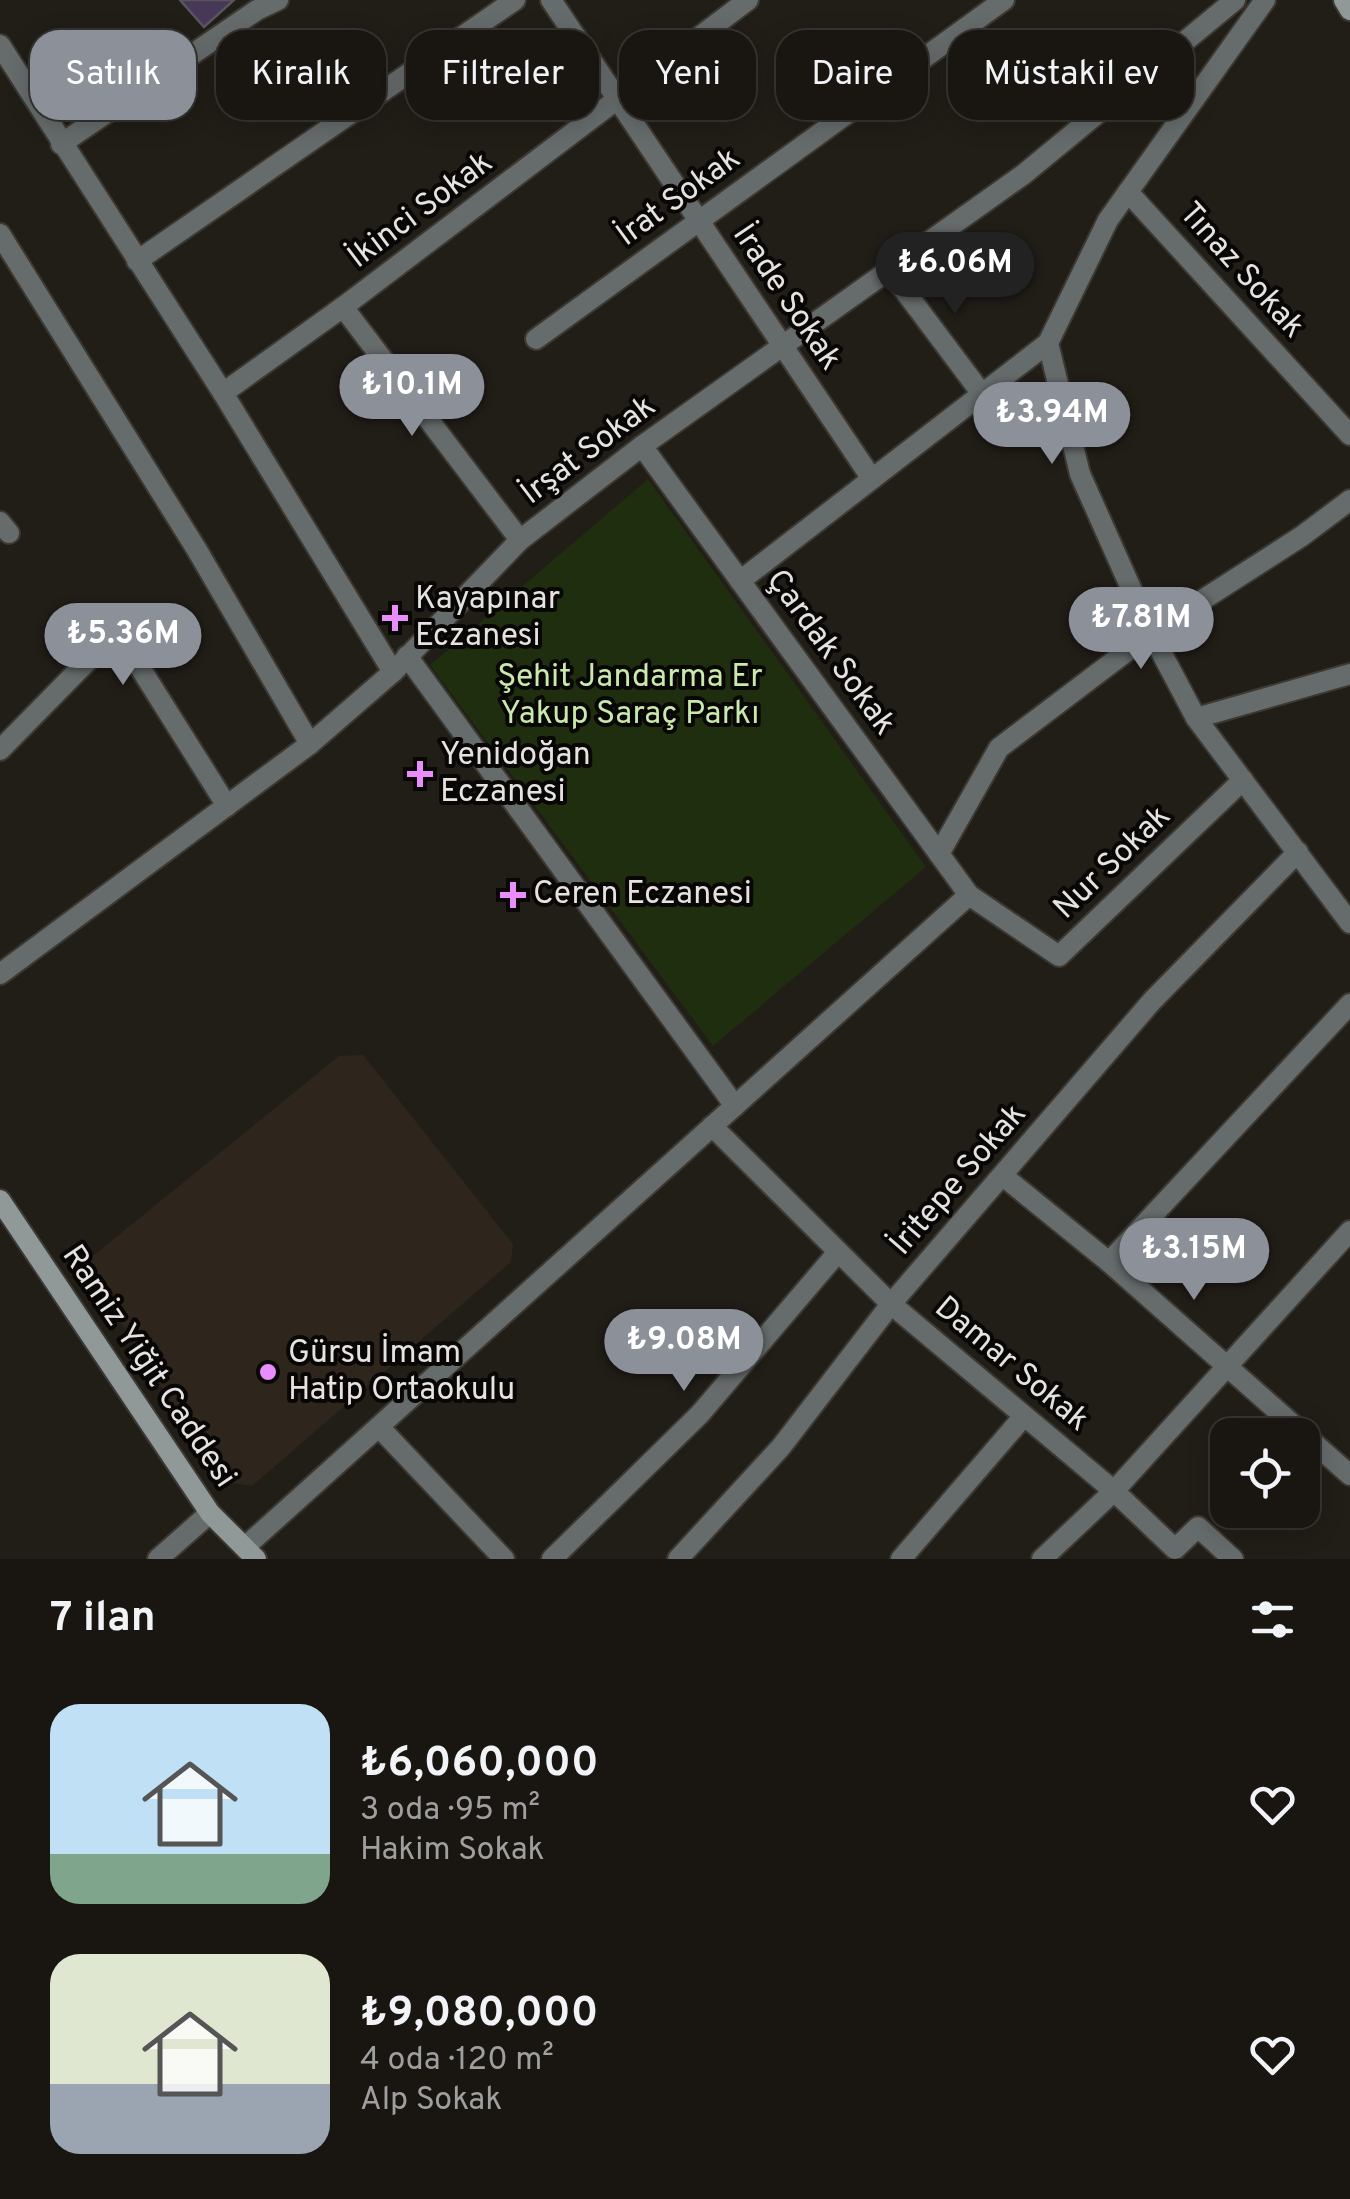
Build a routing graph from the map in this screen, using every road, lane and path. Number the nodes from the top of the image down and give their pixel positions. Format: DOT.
graph roads {
  1 [pos="278,0"];
  2 [pos="515,0"];
  3 [pos="550,0"];
  4 [pos="748,0"];
  5 [pos="1004,0"];
  6 [pos="1234,0"];
  7 [pos="1265,0"];
  8 [pos="1344,0"];
  9 [pos="1350,10"];
  10 [pos="0,45"];
  11 [pos="618,100"];
  12 [pos="61,144"];
  13 [pos="1128,192"];
  14 [pos="698,221"];
  15 [pos="0,234"];
  16 [pos="137,261"];
  17 [pos="889,270"];
  18 [pos="343,308"];
  19 [pos="536,339"];
  20 [pos="1048,343"];
  21 [pos="784,346"];
  22 [pos="224,394"];
  23 [pos="982,394"];
  24 [pos="1350,435"];
  25 [pos="642,446"];
  26 [pos="872,479"];
  27 [pos="1350,500"];
  28 [pos="520,540"];
  29 [pos="740,581"];
  30 [pos="1152,633"];
  31 [pos="408,656"];
  32 [pos="393,672"];
  33 [pos="1350,674"];
  34 [pos="1196,718"];
  35 [pos="310,744"];
  36 [pos="0,750"];
  37 [pos="1243,780"];
  38 [pos="226,806"];
  39 [pos="1298,852"];
  40 [pos="940,854"];
  41 [pos="969,895"];
  42 [pos="1350,922"];
  43 [pos="0,974"];
  44 [pos="1350,1004"];
  45 [pos="735,1106"];
  46 [pos="712,1126"];
  47 [pos="1003,1176"];
  48 [pos="0,1200"];
  49 [pos="1350,1232"];
  50 [pos="838,1252"];
  51 [pos="1109,1262"];
  52 [pos="891,1304"];
  53 [pos="1230,1368"];
  54 [pos="1024,1416"];
  55 [pos="379,1427"];
  56 [pos="1349,1471"];
  57 [pos="1114,1491"];
  58 [pos="210,1513"];
  59 [pos="250,1553"];
  60 [pos="1170,1554"];
  61 [pos="907,1557"];
  62 [pos="158,1559"];
  63 [pos="504,1559"];
  64 [pos="552,1559"];
  65 [pos="678,1559"];
  66 [pos="1042,1559"];
  67 [pos="1233,1559"];
  1 -- 12 [label="street"];
  2 -- 16 [label="street"];
  3 -- 11 [label="street, İrade Sokak"];
  4 -- 11 [label="street, İkinci Sokak"];
  5 -- 14 [label="street, İrat Sokak"];
  6 -- 17 [label="street, İrşat Sokak"];
  7 -- 13 [label="street"];
  8 -- 9 [label="main road"];
  10 -- 12 [label="street"];
  11 -- 14 [label="street, İrade Sokak"];
  11 -- 18 [label="street, İkinci Sokak"];
  12 -- 16 [label="street"];
  13 -- 20 [label="street"];
  13 -- 24 [label="street, Tınaz Sokak"];
  14 -- 19 [label="street, İrat Sokak"];
  14 -- 21 [label="street, İrade Sokak"];
  15 -- 35 [label="street"];
  16 -- 22 [label="street"];
  17 -- 21 [label="street, İrşat Sokak"];
  17 -- 23 [label="street"];
  18 -- 22 [label="street, İkinci Sokak"];
  18 -- 28 [label="street"];
  20 -- 23 [label="street"];
  20 -- 30 [label="street"];
  21 -- 25 [label="street, İrşat Sokak"];
  21 -- 26 [label="street, İrade Sokak"];
  22 -- 32 [label="street"];
  23 -- 26 [label="street"];
  25 -- 28 [label="street, İrşat Sokak"];
  25 -- 29 [label="street, Çardak Sokak"];
  26 -- 29 [label="street"];
  27 -- 30 [label="street"];
  28 -- 31 [label="street, İrşat Sokak"];
  29 -- 40 [label="street, Çardak Sokak"];
  30 -- 34 [label="street"];
  30 -- 40 [label="street"];
  31 -- 32 [label="street, İrşat Sokak"];
  31 -- 45 [label="street"];
  32 -- 35 [label="street, İrşat Sokak"];
  33 -- 34 [label="street"];
  34 -- 37 [label="street"];
  35 -- 38 [label="street, İrşat Sokak"];
  36 -- 38 [label="street"];
  37 -- 39 [label="street"];
  37 -- 41 [label="street, Nur Sokak"];
  38 -- 43 [label="street, İrşat Sokak"];
  39 -- 42 [label="street"];
  39 -- 47 [label="street, İritepe Sokak"];
  40 -- 41 [label="street, Çardak Sokak"];
  41 -- 45 [label="street"];
  44 -- 51 [label="street"];
  45 -- 46 [label="street"];
  46 -- 50 [label="street, Damar Sokak"];
  46 -- 55 [label="street"];
  47 -- 51 [label="street"];
  47 -- 52 [label="street, İritepe Sokak"];
  48 -- 58 [label="main road, Ramiz Yiğit Caddesi"];
  49 -- 53 [label="street"];
  50 -- 52 [label="street, Damar Sokak"];
  50 -- 64 [label="street"];
  51 -- 53 [label="street"];
  52 -- 54 [label="street, Damar Sokak"];
  52 -- 65 [label="street, İritepe Sokak"];
  53 -- 56 [label="street"];
  53 -- 57 [label="street"];
  54 -- 57 [label="street, Damar Sokak"];
  54 -- 61 [label="street"];
  55 -- 59 [label="street"];
  55 -- 63 [label="street"];
  57 -- 60 [label="street, Damar Sokak"];
  57 -- 66 [label="street"];
  58 -- 59 [label="main road, Ramiz Yiğit Caddesi"];
  58 -- 62 [label="street"];
  60 -- 67 [label="street, Damar Sokak"];
}
